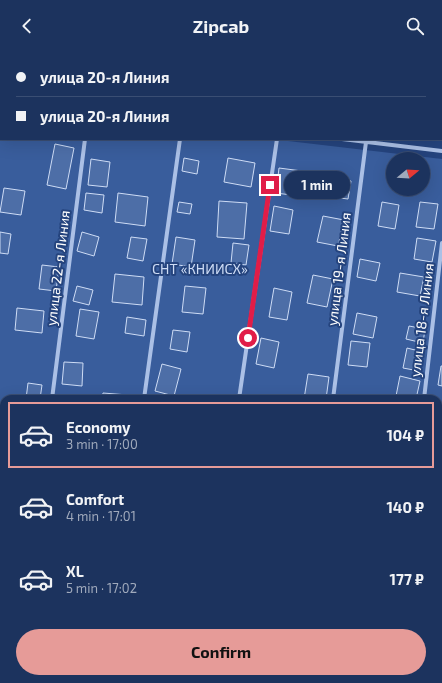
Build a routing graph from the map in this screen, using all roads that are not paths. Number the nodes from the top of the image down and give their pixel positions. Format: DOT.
graph roads {
  1 [pos="85,140"];
  2 [pos="180,140"];
  3 [pos="276,140"];
  4 [pos="350,140"];
  5 [pos="366,142"];
  6 [pos="442,150"];
  7 [pos="442,243"];
  8 [pos="53,395"];
  9 [pos="145,395"];
  10 [pos="240,395"];
  11 [pos="334,395"];
  12 [pos="424,395"];
  1 -- 8 [label="street, улица 22-я Линия"];
  2 -- 9 [label="street"];
  3 -- 10 [label="street"];
  4 -- 5 [label="street"];
  5 -- 6 [label="street"];
  5 -- 11 [label="street, улица 19-я Линия"];
  7 -- 12 [label="street, улица 18-я Линия"];
}
